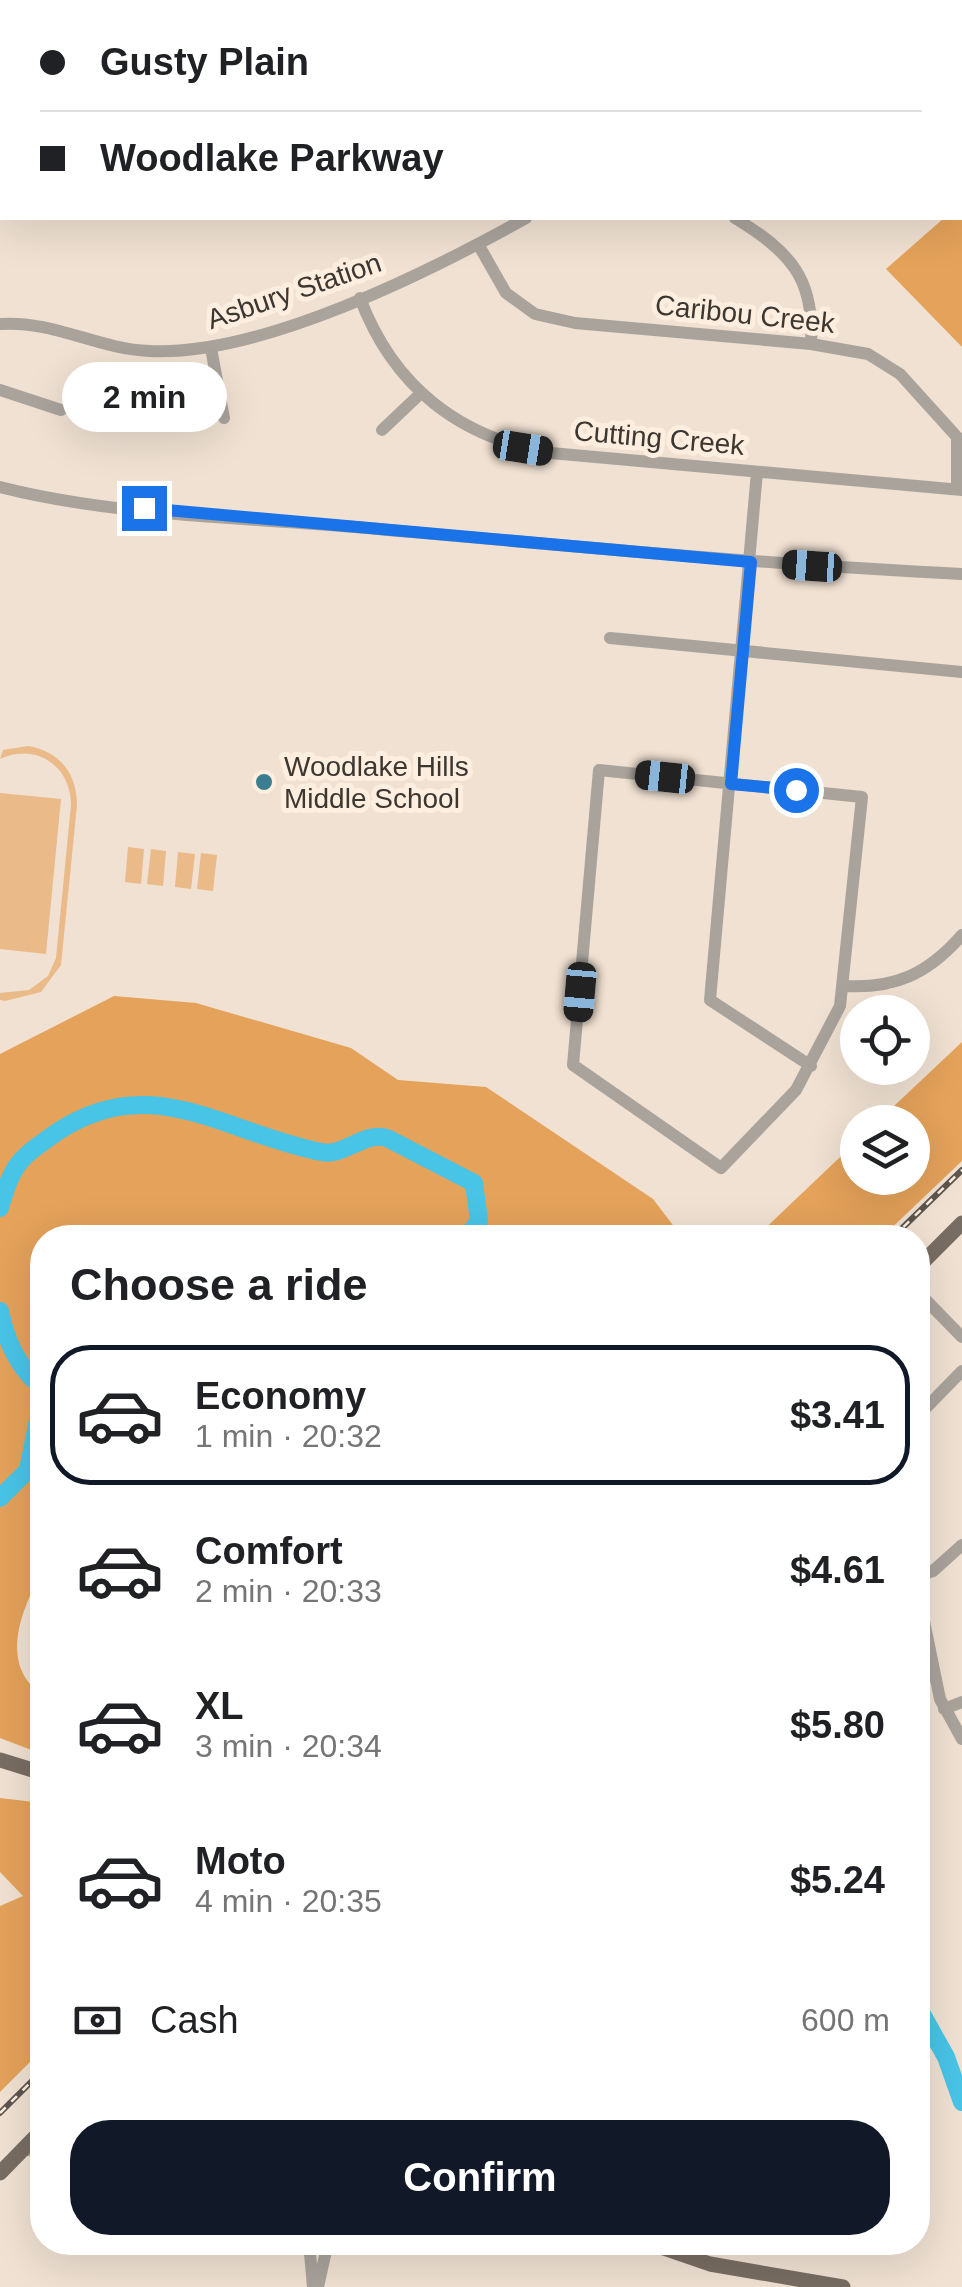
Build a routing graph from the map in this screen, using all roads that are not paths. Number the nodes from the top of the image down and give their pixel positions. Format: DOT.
graph roads {
  1 [pos="522,220"];
  2 [pos="738,220"];
  3 [pos="478,244"];
  4 [pos="360,298"];
  5 [pos="0,324"];
  6 [pos="811,344"];
  7 [pos="210,348"];
  8 [pos="0,390"];
  9 [pos="419,395"];
  10 [pos="62,410"];
  11 [pos="224,418"];
  12 [pos="382,430"];
  13 [pos="758,472"];
  14 [pos="1,490"];
  15 [pos="960,490"];
  16 [pos="751,562"];
  17 [pos="962,574"];
  18 [pos="610,638"];
  19 [pos="742,653"];
  20 [pos="962,672"];
  21 [pos="731,784"];
  22 [pos="962,936"];
  23 [pos="844,986"];
  24 [pos="811,1066"];
  25 [pos="962,1223"];
  26 [pos="930,1256"];
  27 [pos="930,1304"];
  28 [pos="962,1337"];
  29 [pos="962,1371"];
  30 [pos="930,1404"];
  31 [pos="962,1544"];
  32 [pos="930,1571"];
  33 [pos="930,1646"];
  34 [pos="962,1702"];
  35 [pos="944,1709"];
  36 [pos="962,1739"];
  37 [pos="0,1760"];
  38 [pos="30,1769"];
  39 [pos="30,2144"];
  40 [pos="26,2149"];
  41 [pos="30,2150"];
  42 [pos="0,2173"];
  43 [pos="311,2255"];
  44 [pos="324,2255"];
  45 [pos="684,2255"];
  46 [pos="315,2287"];
  47 [pos="843,2287"];
  1 -- 3 [label="street, Asbury Station"];
  2 -- 6 [label="street"];
  3 -- 4 [label="street, Asbury Station"];
  3 -- 6 [label="street, Caribou Creek"];
  4 -- 7 [label="street, Asbury Station"];
  4 -- 9 [label="street, Cutting Creek"];
  5 -- 7 [label="street, Asbury Station"];
  6 -- 15 [label="street, Caribou Creek"];
  7 -- 11 [label="street"];
  8 -- 10 [label="street"];
  9 -- 12 [label="street"];
  9 -- 13 [label="street, Cutting Creek"];
  13 -- 15 [label="street, Cutting Creek"];
  13 -- 16 [label="street"];
  14 -- 16 [label="street"];
  16 -- 17 [label="street"];
  16 -- 19 [label="street"];
  18 -- 19 [label="street"];
  19 -- 20 [label="street"];
  19 -- 21 [label="street"];
  21 -- 23 [label="street"];
  21 -- 24 [label="street"];
  21 -- 24 [label="street"];
  22 -- 23 [label="street"];
  23 -- 24 [label="street"];
  25 -- 26 [label="main road"];
  27 -- 28 [label="street"];
  29 -- 30 [label="street"];
  31 -- 32 [label="street"];
  33 -- 35 [label="street"];
  34 -- 35 [label="street"];
  35 -- 36 [label="street"];
  37 -- 38 [label="main road"];
  39 -- 40 [label="main road"];
  40 -- 41 [label="street"];
  40 -- 42 [label="main road"];
  43 -- 46 [label="street"];
  44 -- 46 [label="street"];
  45 -- 47 [label="main road"];
}
